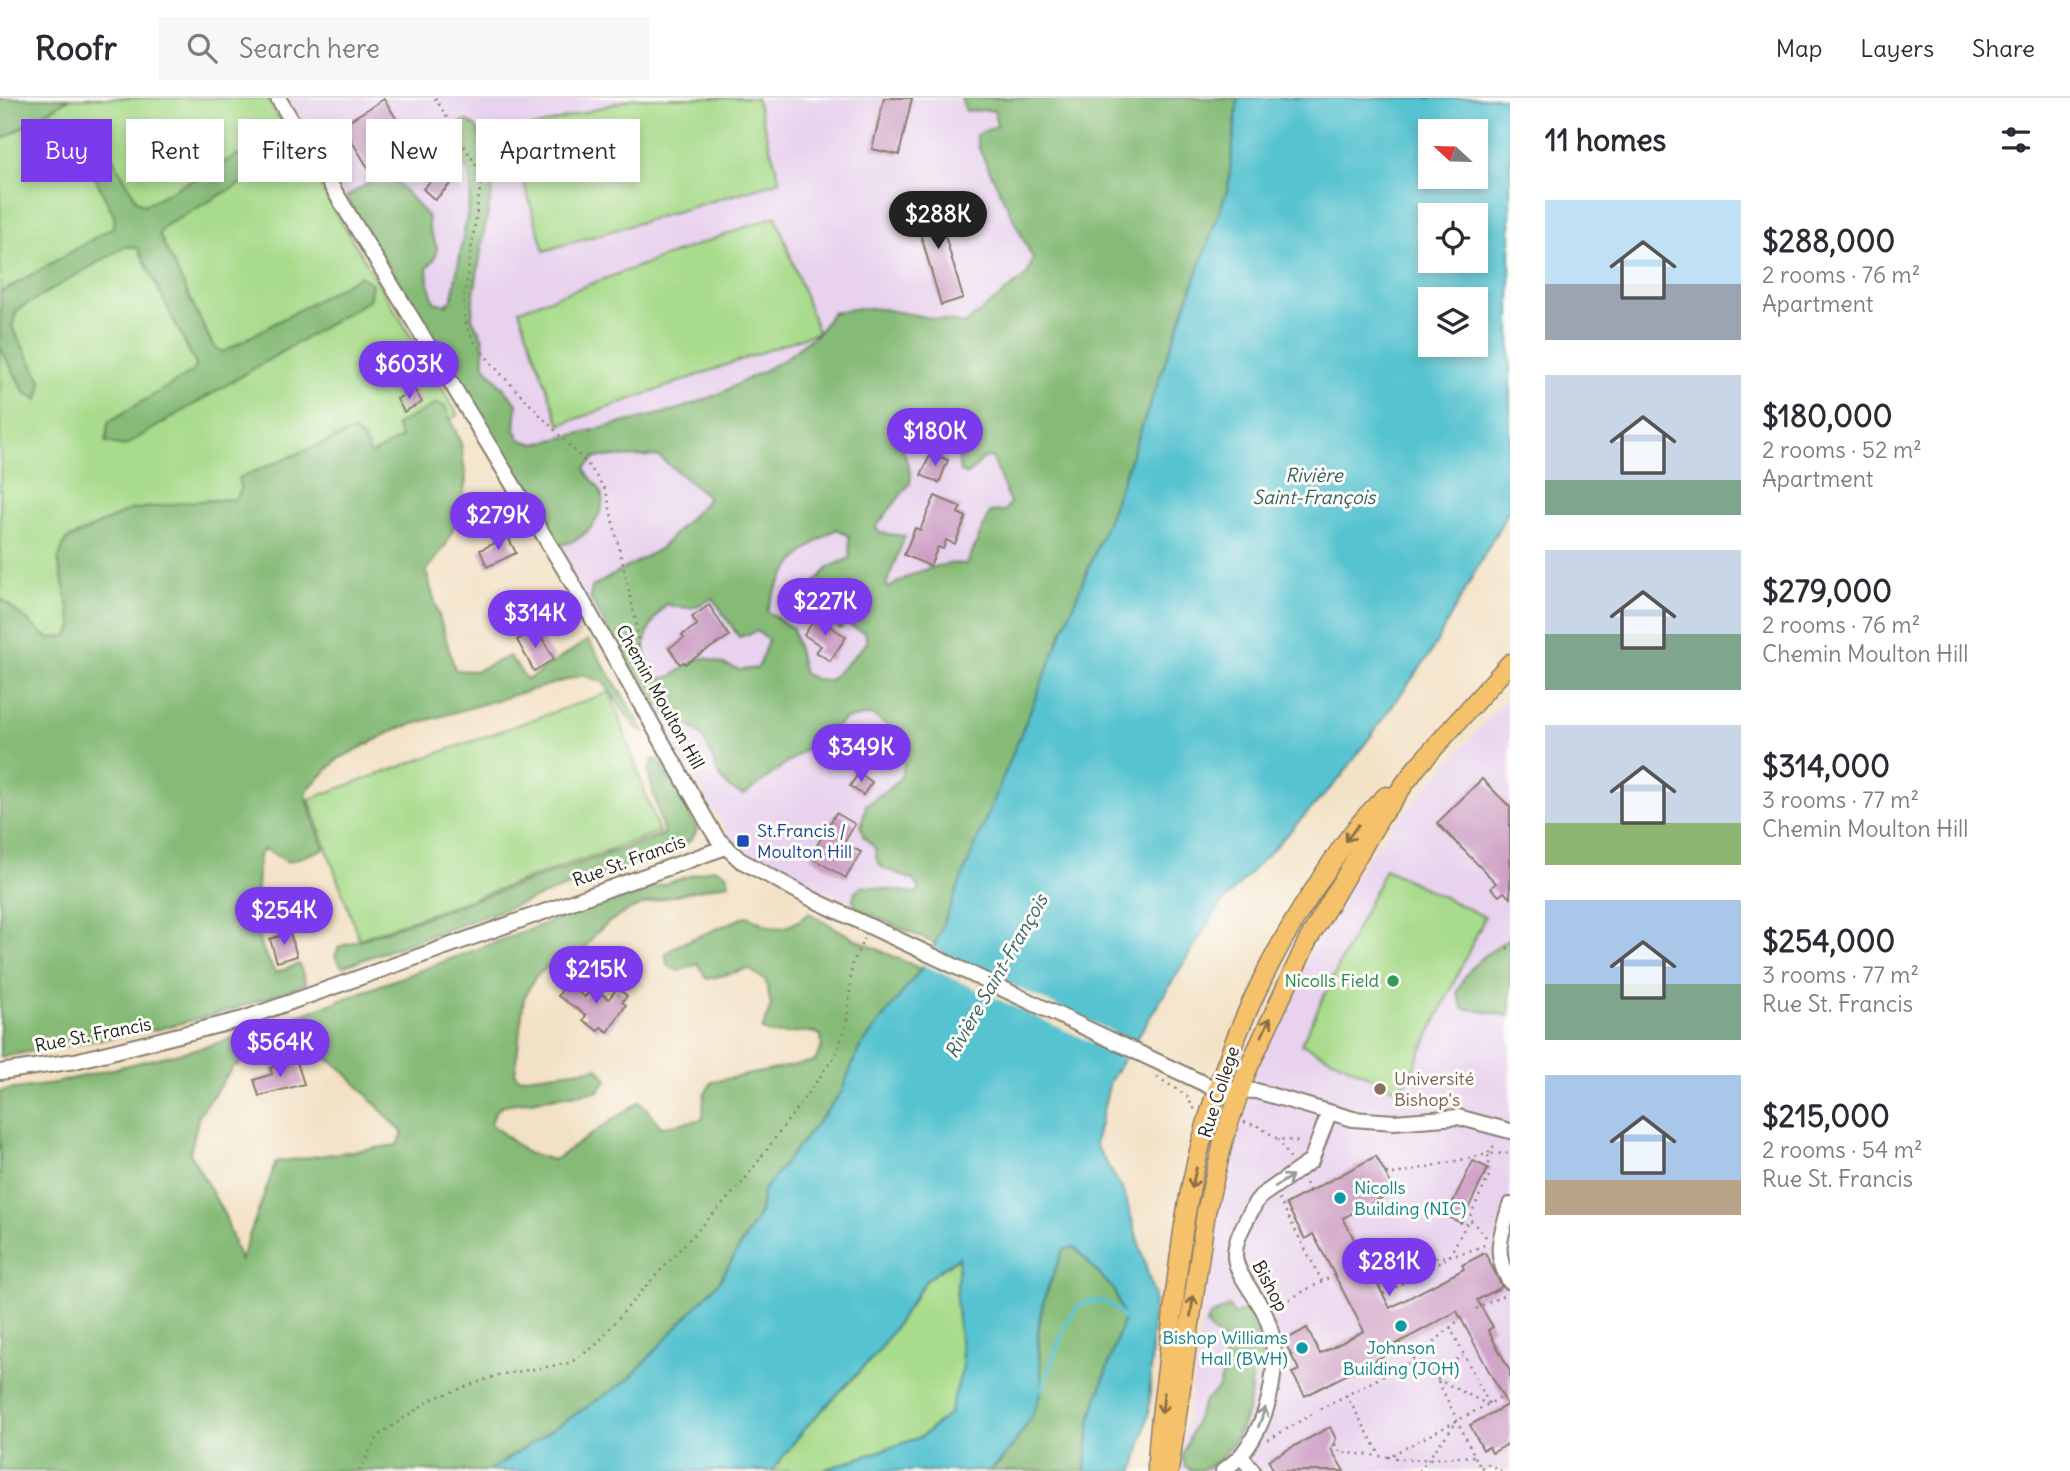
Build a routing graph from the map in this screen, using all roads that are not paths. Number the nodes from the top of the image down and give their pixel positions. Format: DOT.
graph roads {
  1 [pos="278,98"];
  2 [pos="1510,663"];
  3 [pos="1417,768"];
  4 [pos="726,848"];
  5 [pos="0,1072"];
  6 [pos="1218,1088"];
  7 [pos="1239,1090"];
  8 [pos="1329,1113"];
  9 [pos="1507,1130"];
  10 [pos="1510,1205"];
  11 [pos="1510,1282"];
  12 [pos="1241,1456"];
  13 [pos="1157,1471"];
  14 [pos="1169,1471"];
  15 [pos="1223,1471"];
  16 [pos="1253,1471"];
  1 -- 4 [label="street, Chemin Moulton Hill"];
  2 -- 3 [label="main road, Rue College"];
  3 -- 6 [label="main road, Rue College, one-way"];
  7 -- 3 [label="main road, Rue College, one-way"];
  4 -- 5 [label="street, Rue St. Francis"];
  4 -- 6 [label="street"];
  6 -- 7 [label="street"];
  6 -- 13 [label="main road, Rue College, one-way"];
  7 -- 8 [label="street"];
  14 -- 7 [label="main road, Rue College, one-way"];
  8 -- 9 [label="street"];
  12 -- 8 [label="street, Bishop, one-way"];
  10 -- 11 [label="street"];
  12 -- 15 [label="street, Bishop"];
  12 -- 16 [label="street"];
}
